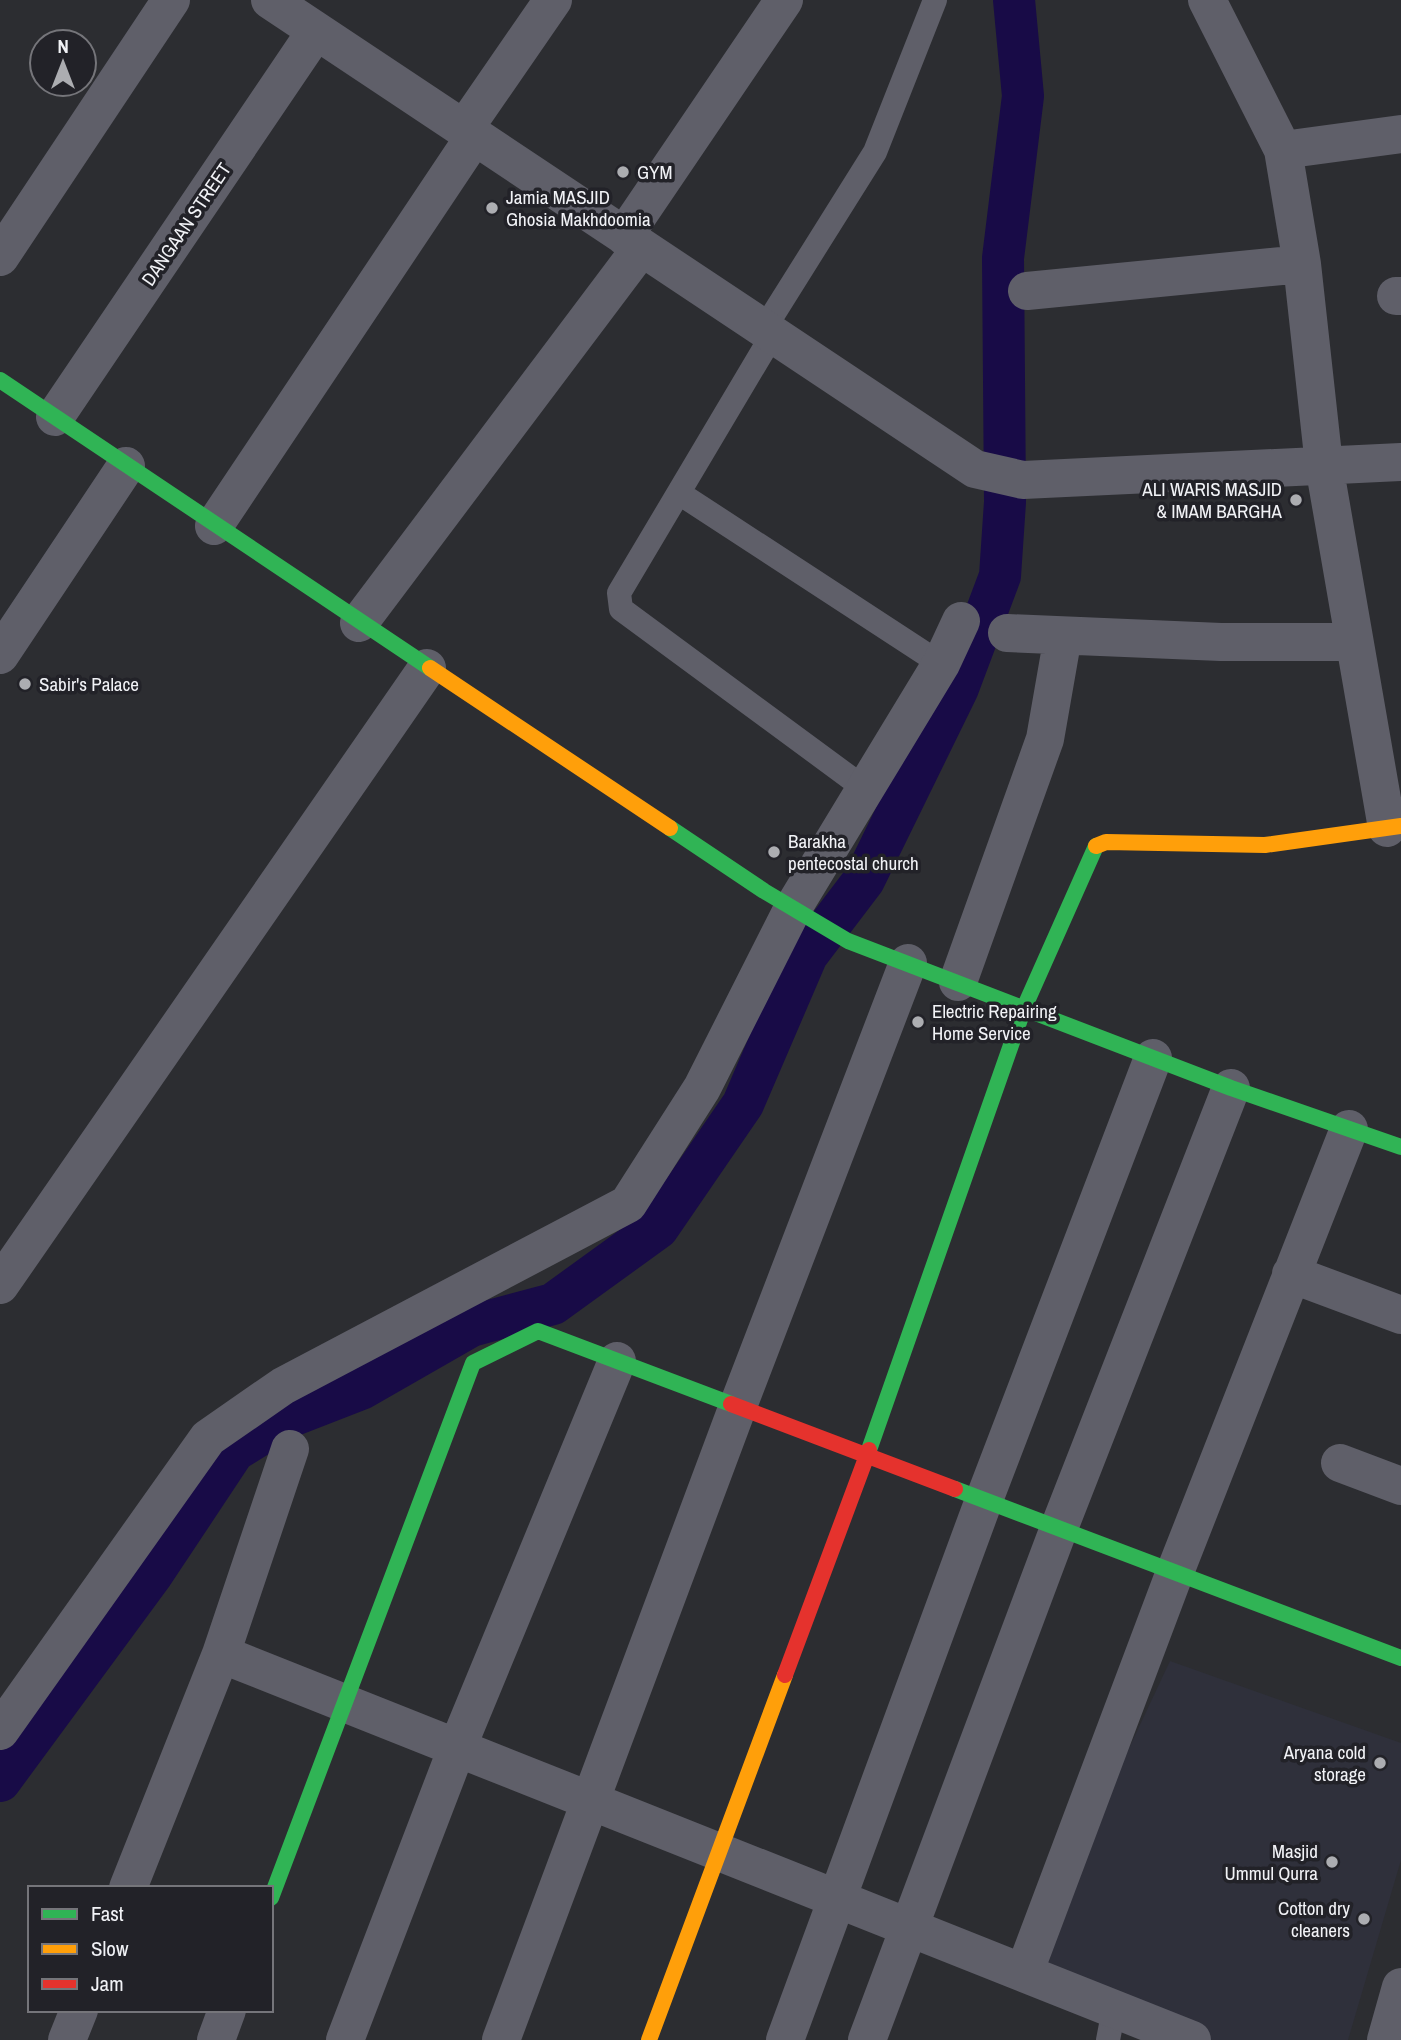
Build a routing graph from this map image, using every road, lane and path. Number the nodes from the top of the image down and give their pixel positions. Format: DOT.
graph roads {
  1 [pos="171,0"];
  2 [pos="553,0"];
  3 [pos="785,0"];
  4 [pos="935,0"];
  5 [pos="1207,0"];
  6 [pos="279,2"];
  7 [pos="316,31"];
  8 [pos="469,133"];
  9 [pos="1401,134"];
  10 [pos="1283,150"];
  11 [pos="632,242"];
  12 [pos="0,257"];
  13 [pos="1302,264"];
  14 [pos="1027,291"];
  15 [pos="768,332"];
  16 [pos="0,380"];
  17 [pos="55,417"];
  18 [pos="1401,462"];
  19 [pos="126,466"];
  20 [pos="1324,466"];
  21 [pos="679,493"];
  22 [pos="214,526"];
  23 [pos="961,621"];
  24 [pos="359,623"];
  25 [pos="1007,633"];
  26 [pos="1063,636"];
  27 [pos="1354,642"];
  28 [pos="0,655"];
  29 [pos="941,664"];
  30 [pos="428,668"];
  31 [pos="864,788"];
  32 [pos="1394,827"];
  33 [pos="798,911"];
  34 [pos="908,963"];
  35 [pos="958,982"];
  36 [pos="1024,1008"];
  37 [pos="1153,1058"];
  38 [pos="1231,1088"];
  39 [pos="1349,1129"];
  40 [pos="1401,1147"];
  41 [pos="1292,1274"];
  42 [pos="0,1285"];
  43 [pos="1401,1315"];
  44 [pos="617,1361"];
  45 [pos="738,1406"];
  46 [pos="290,1450"];
  47 [pos="867,1455"];
  48 [pos="1340,1462"];
  49 [pos="1401,1486"];
  50 [pos="984,1500"];
  51 [pos="1059,1528"];
  52 [pos="1175,1572"];
  53 [pos="221,1654"];
  54 [pos="1401,1658"];
  55 [pos="346,1705"];
  56 [pos="0,1731"];
  57 [pos="457,1748"];
  58 [pos="592,1802"];
  59 [pos="721,1853"];
  60 [pos="129,1886"];
  61 [pos="273,1893"];
  62 [pos="838,1900"];
  63 [pos="908,1927"];
  64 [pos="1024,1973"];
  65 [pos="78,2012"];
  66 [pos="227,2012"];
  67 [pos="1111,2024"];
  68 [pos="67,2040"];
  69 [pos="216,2040"];
  70 [pos="345,2040"];
  71 [pos="501,2040"];
  72 [pos="649,2040"];
  73 [pos="785,2040"];
  74 [pos="867,2040"];
  75 [pos="1192,2040"];
  1 -- 12 [label="street"];
  2 -- 8 [label="street"];
  3 -- 11 [label="street"];
  4 -- 15 [label="lane"];
  5 -- 10 [label="street"];
  6 -- 7 [label="street"];
  7 -- 8 [label="street"];
  7 -- 17 [label="street, DANGAAN STREET"];
  8 -- 11 [label="street"];
  8 -- 22 [label="street"];
  9 -- 10 [label="street"];
  10 -- 13 [label="street"];
  11 -- 15 [label="street"];
  11 -- 24 [label="street"];
  13 -- 14 [label="street"];
  13 -- 20 [label="street"];
  15 -- 20 [label="street"];
  15 -- 21 [label="lane"];
  16 -- 17 [label="street"];
  17 -- 19 [label="street"];
  18 -- 20 [label="street"];
  19 -- 22 [label="street"];
  19 -- 28 [label="street"];
  20 -- 27 [label="street"];
  21 -- 29 [label="lane"];
  21 -- 31 [label="lane"];
  22 -- 24 [label="street"];
  23 -- 29 [label="street"];
  24 -- 30 [label="street"];
  25 -- 26 [label="street"];
  26 -- 27 [label="street"];
  26 -- 35 [label="street"];
  27 -- 32 [label="street"];
  29 -- 31 [label="street"];
  30 -- 33 [label="street"];
  30 -- 42 [label="street"];
  31 -- 33 [label="street"];
  32 -- 36 [label="street"];
  33 -- 34 [label="street"];
  33 -- 56 [label="street"];
  34 -- 35 [label="street"];
  34 -- 45 [label="street"];
  35 -- 36 [label="street"];
  36 -- 37 [label="street"];
  36 -- 47 [label="street"];
  37 -- 38 [label="street"];
  37 -- 50 [label="street"];
  38 -- 39 [label="street"];
  38 -- 51 [label="street"];
  39 -- 40 [label="street"];
  39 -- 41 [label="street"];
  41 -- 43 [label="street"];
  41 -- 52 [label="street"];
  44 -- 45 [label="street"];
  44 -- 55 [label="street"];
  44 -- 57 [label="street"];
  45 -- 47 [label="street"];
  45 -- 58 [label="street"];
  46 -- 53 [label="street"];
  47 -- 50 [label="street"];
  47 -- 59 [label="street"];
  48 -- 49 [label="street"];
  50 -- 51 [label="street"];
  50 -- 62 [label="street"];
  51 -- 52 [label="street"];
  51 -- 63 [label="street"];
  52 -- 54 [label="street"];
  52 -- 64 [label="street"];
  53 -- 55 [label="street"];
  53 -- 60 [label="street"];
  55 -- 57 [label="street"];
  55 -- 61 [label="street"];
  57 -- 58 [label="street"];
  57 -- 70 [label="street"];
  58 -- 59 [label="street"];
  58 -- 71 [label="street"];
  59 -- 62 [label="street"];
  59 -- 72 [label="street"];
  62 -- 63 [label="street"];
  62 -- 73 [label="street"];
  63 -- 64 [label="street"];
  63 -- 74 [label="street"];
  64 -- 67 [label="street"];
  65 -- 68 [label="street"];
  66 -- 69 [label="street"];
  67 -- 75 [label="street"];
}
